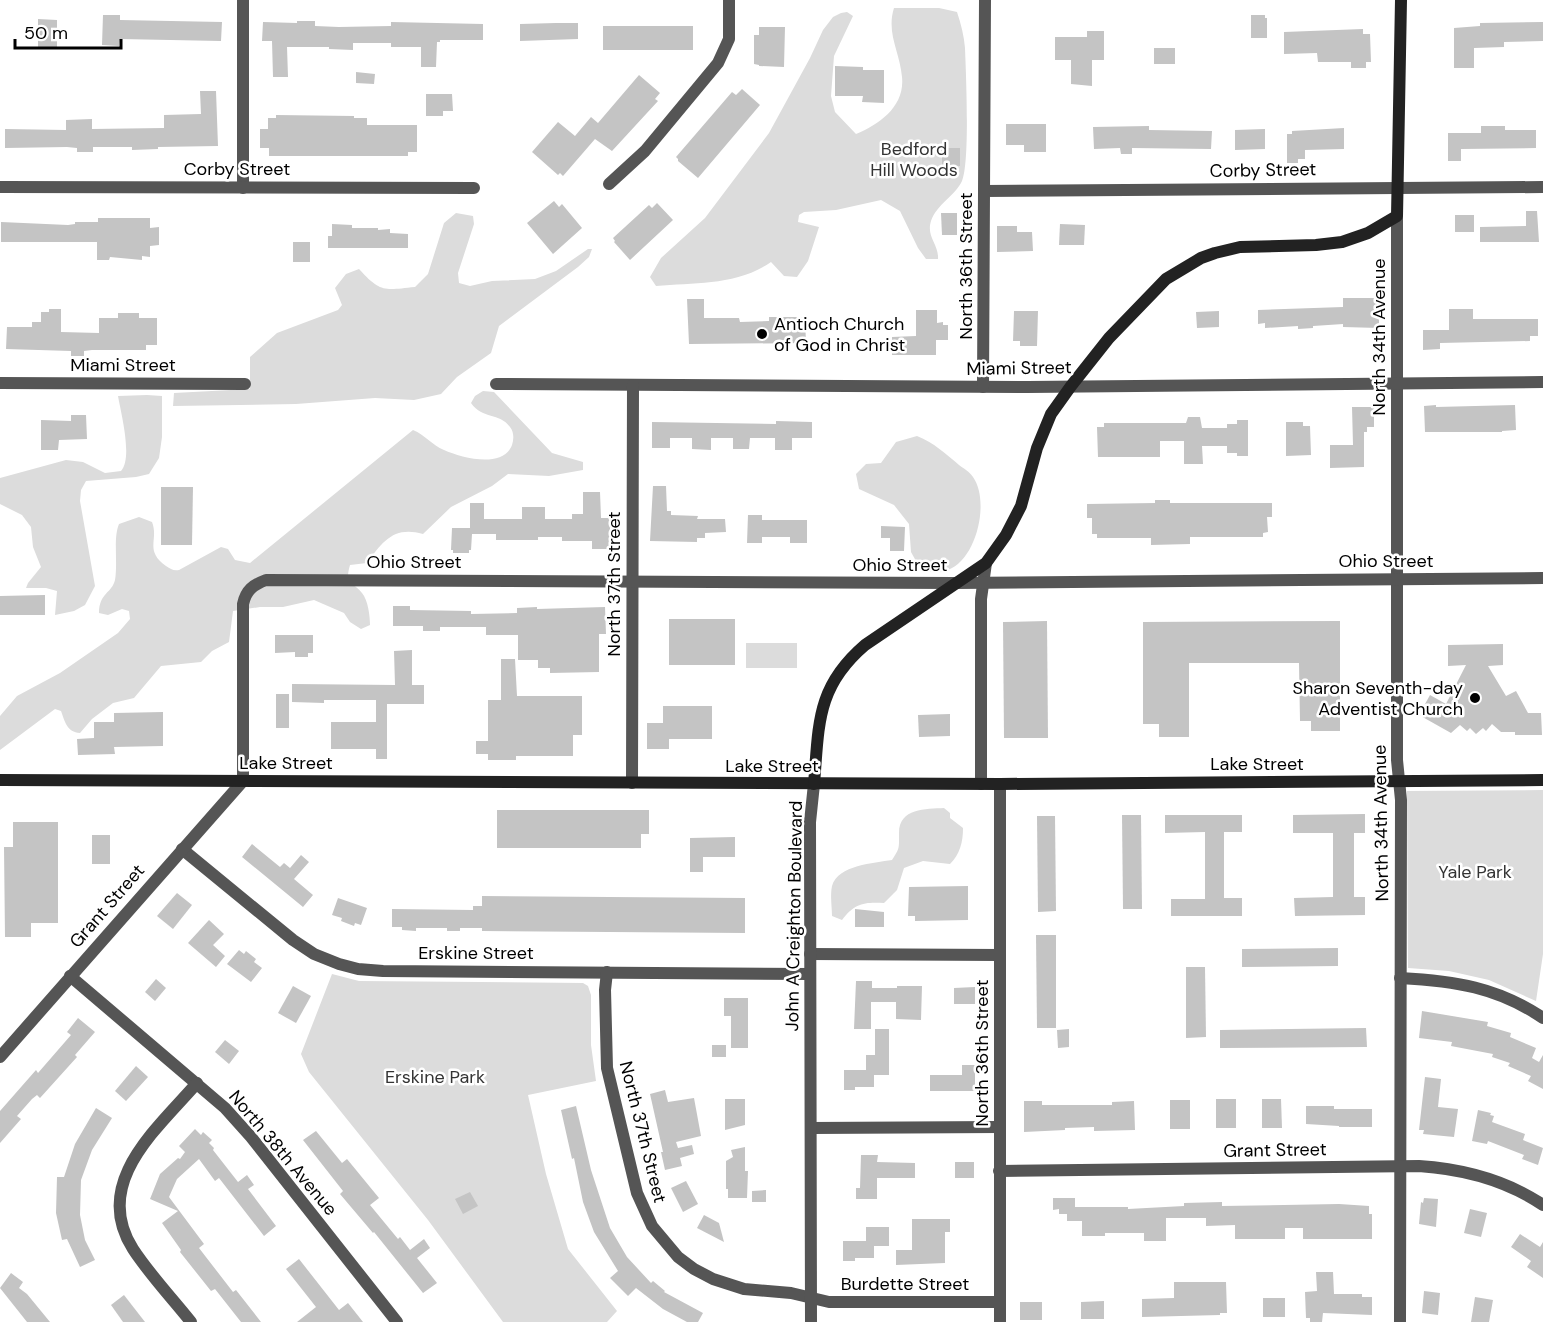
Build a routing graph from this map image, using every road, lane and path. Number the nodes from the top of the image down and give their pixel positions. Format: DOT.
graph roads {
  1 [pos="243,0"];
  2 [pos="729,0"];
  3 [pos="986,0"];
  4 [pos="1401,0"];
  5 [pos="609,184"];
  6 [pos="0,187"];
  7 [pos="1397,187"];
  8 [pos="1543,187"];
  9 [pos="243,188"];
  10 [pos="474,188"];
  11 [pos="984,191"];
  12 [pos="1397,216"];
  13 [pos="1543,382"];
  14 [pos="0,383"];
  15 [pos="245,384"];
  16 [pos="496,384"];
  17 [pos="1398,384"];
  18 [pos="633,385"];
  19 [pos="1071,386"];
  20 [pos="983,387"];
  21 [pos="986,563"];
  22 [pos="1543,578"];
  23 [pos="1397,579"];
  24 [pos="632,581"];
  25 [pos="984,582"];
  26 [pos="955,584"];
  27 [pos="0,780"];
  28 [pos="1543,780"];
  29 [pos="243,781"];
  30 [pos="1399,781"];
  31 [pos="632,783"];
  32 [pos="814,784"];
  33 [pos="981,784"];
  34 [pos="1000,784"];
  35 [pos="182,849"];
  36 [pos="810,954"];
  37 [pos="1000,955"];
  38 [pos="607,972"];
  39 [pos="810,974"];
  40 [pos="70,976"];
  41 [pos="1400,978"];
  42 [pos="1543,1018"];
  43 [pos="0,1057"];
  44 [pos="197,1083"];
  45 [pos="1000,1127"];
  46 [pos="811,1128"];
  47 [pos="1400,1166"];
  48 [pos="999,1171"];
  49 [pos="1543,1205"];
  50 [pos="811,1297"];
  51 [pos="1000,1302"];
  52 [pos="190,1322"];
  53 [pos="397,1322"];
  54 [pos="811,1322"];
  55 [pos="1000,1322"];
  56 [pos="1400,1322"];
  1 -- 9 [label="street"];
  2 -- 5 [label="street"];
  3 -- 11 [label="street, North 36th Street"];
  4 -- 7 [label="main road"];
  6 -- 9 [label="street, Corby Street"];
  7 -- 8 [label="street, Corby Street"];
  7 -- 11 [label="street, Corby Street"];
  7 -- 12 [label="main road"];
  9 -- 10 [label="street, Corby Street"];
  11 -- 20 [label="street, North 36th Street"];
  12 -- 17 [label="street, North 34th Avenue"];
  12 -- 19 [label="main road, John A Creighton Boulevard"];
  13 -- 17 [label="street, Miami Street"];
  14 -- 15 [label="street, Miami Street"];
  16 -- 18 [label="street, Miami Street"];
  17 -- 19 [label="street, Miami Street"];
  17 -- 23 [label="street, North 34th Avenue"];
  18 -- 20 [label="street, Miami Street"];
  18 -- 24 [label="street, North 37th Street"];
  19 -- 20 [label="street, Miami Street"];
  19 -- 21 [label="main road, John A Creighton Boulevard"];
  21 -- 25 [label="street"];
  21 -- 26 [label="main road, John A Creighton Boulevard"];
  22 -- 23 [label="street, Ohio Street"];
  23 -- 25 [label="street, Ohio Street"];
  23 -- 30 [label="street, North 34th Avenue"];
  24 -- 26 [label="street, Ohio Street"];
  24 -- 29 [label="street, Ohio Street"];
  24 -- 31 [label="street, North 37th Street"];
  25 -- 26 [label="street, Ohio Street"];
  25 -- 33 [label="street"];
  26 -- 32 [label="main road, John A Creighton Boulevard"];
  27 -- 29 [label="main road, Lake Street"];
  28 -- 30 [label="main road, Lake Street"];
  29 -- 31 [label="main road, Lake Street"];
  29 -- 35 [label="street, Grant Street"];
  30 -- 34 [label="main road, Lake Street"];
  30 -- 41 [label="street, North 34th Avenue"];
  31 -- 32 [label="main road, Lake Street"];
  32 -- 33 [label="main road, Lake Street"];
  32 -- 36 [label="street, John A Creighton Boulevard"];
  33 -- 34 [label="main road, Lake Street"];
  34 -- 37 [label="street, North 36th Street"];
  35 -- 38 [label="street, Erskine Street"];
  35 -- 40 [label="street, Grant Street"];
  36 -- 37 [label="street"];
  36 -- 39 [label="street, John A Creighton Boulevard"];
  37 -- 45 [label="street, North 36th Street"];
  38 -- 39 [label="street, Erskine Street"];
  38 -- 50 [label="street, North 37th Street"];
  39 -- 46 [label="street, John A Creighton Boulevard"];
  40 -- 43 [label="street, Grant Street"];
  40 -- 44 [label="street, North 38th Avenue"];
  41 -- 42 [label="street"];
  41 -- 47 [label="street, North 34th Avenue"];
  44 -- 52 [label="street"];
  44 -- 53 [label="street, North 38th Avenue"];
  45 -- 46 [label="street"];
  45 -- 48 [label="street, North 36th Street"];
  46 -- 50 [label="street, John A Creighton Boulevard"];
  47 -- 48 [label="street, Grant Street"];
  47 -- 49 [label="street, Grant Street"];
  47 -- 56 [label="street, North 34th Avenue"];
  48 -- 51 [label="street, North 36th Street"];
  50 -- 51 [label="street, Burdette Street"];
  50 -- 54 [label="street, John A Creighton Boulevard"];
  51 -- 55 [label="street, North 36th Street"];
}
